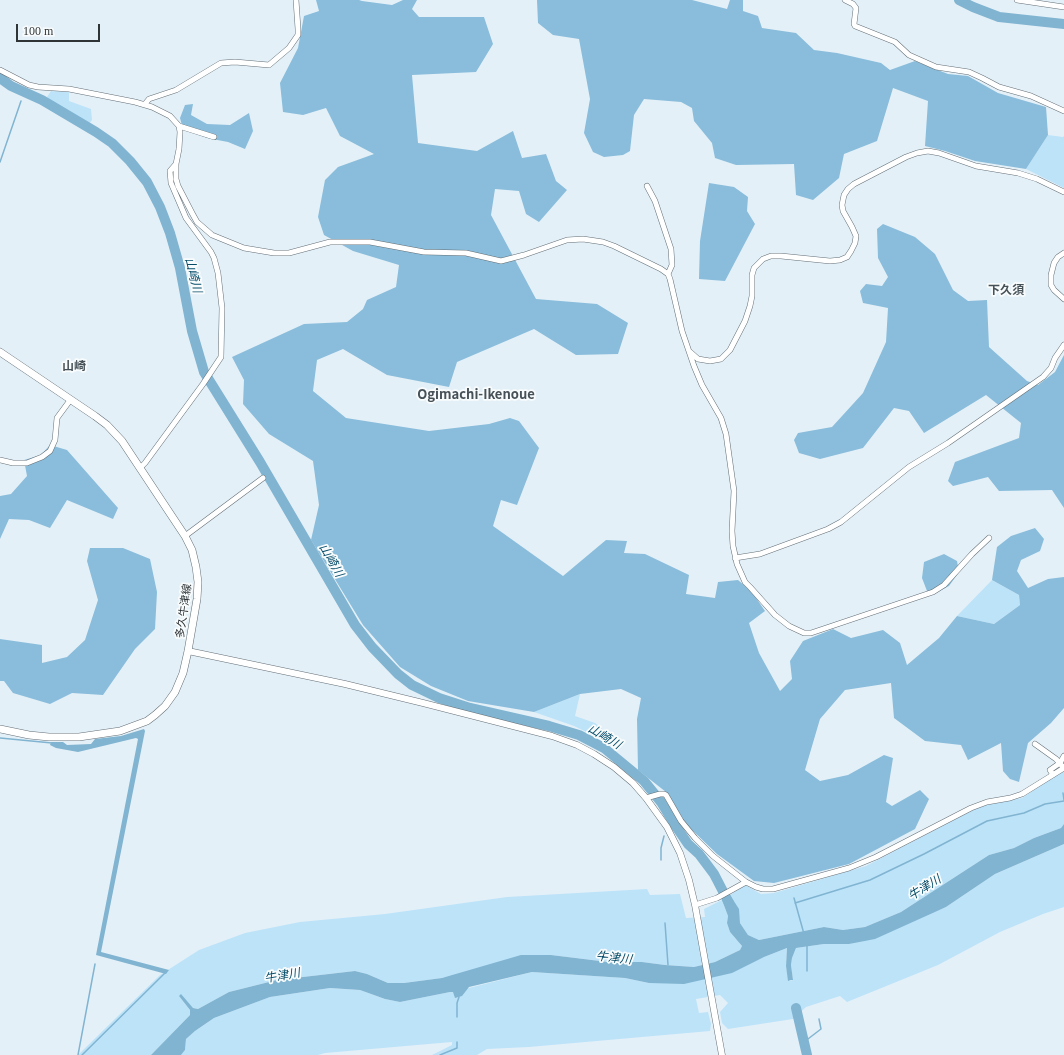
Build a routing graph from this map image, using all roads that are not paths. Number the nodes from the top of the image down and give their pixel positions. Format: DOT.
graph roads {
  1 [pos="296,0"];
  2 [pos="845,0"];
  3 [pos="1017,0"];
  4 [pos="1064,7"];
  5 [pos="0,70"];
  6 [pos="145,104"];
  7 [pos="1064,111"];
  8 [pos="179,126"];
  9 [pos="214,137"];
  10 [pos="176,164"];
  11 [pos="648,186"];
  12 [pos="1064,192"];
  13 [pos="1064,253"];
  14 [pos="668,274"];
  15 [pos="1064,299"];
  16 [pos="1064,345"];
  17 [pos="0,352"];
  18 [pos="690,352"];
  19 [pos="71,399"];
  20 [pos="0,460"];
  21 [pos="141,467"];
  22 [pos="263,478"];
  23 [pos="185,536"];
  24 [pos="989,538"];
  25 [pos="735,558"];
  26 [pos="188,651"];
  27 [pos="0,729"];
  28 [pos="1035,744"];
  29 [pos="1064,756"];
  30 [pos="1060,763"];
  31 [pos="1064,768"];
  32 [pos="1053,775"];
  33 [pos="649,797"];
  34 [pos="746,882"];
  35 [pos="695,905"];
  36 [pos="722,1055"];
  1 -- 6 [label="street"];
  2 -- 7 [label="street"];
  3 -- 4 [label="street"];
  5 -- 6 [label="street"];
  6 -- 8 [label="street"];
  8 -- 9 [label="street"];
  8 -- 10 [label="street"];
  10 -- 14 [label="street"];
  10 -- 21 [label="street"];
  11 -- 14 [label="street"];
  12 -- 18 [label="street"];
  13 -- 15 [label="street"];
  14 -- 18 [label="street"];
  16 -- 25 [label="street"];
  17 -- 19 [label="main road, 多久牛津線"];
  18 -- 25 [label="street"];
  19 -- 20 [label="street"];
  19 -- 21 [label="main road, 多久牛津線"];
  21 -- 23 [label="main road, 多久牛津線"];
  22 -- 23 [label="street"];
  23 -- 26 [label="main road, 多久牛津線"];
  24 -- 25 [label="street"];
  26 -- 27 [label="main road, 多久牛津線"];
  26 -- 33 [label="street"];
  28 -- 30 [label="street"];
  29 -- 30 [label="street"];
  30 -- 31 [label="street"];
  30 -- 32 [label="street"];
  31 -- 32 [label="street"];
  32 -- 34 [label="street"];
  33 -- 34 [label="street"];
  33 -- 35 [label="street"];
  34 -- 35 [label="street"];
  35 -- 36 [label="street"];
}
